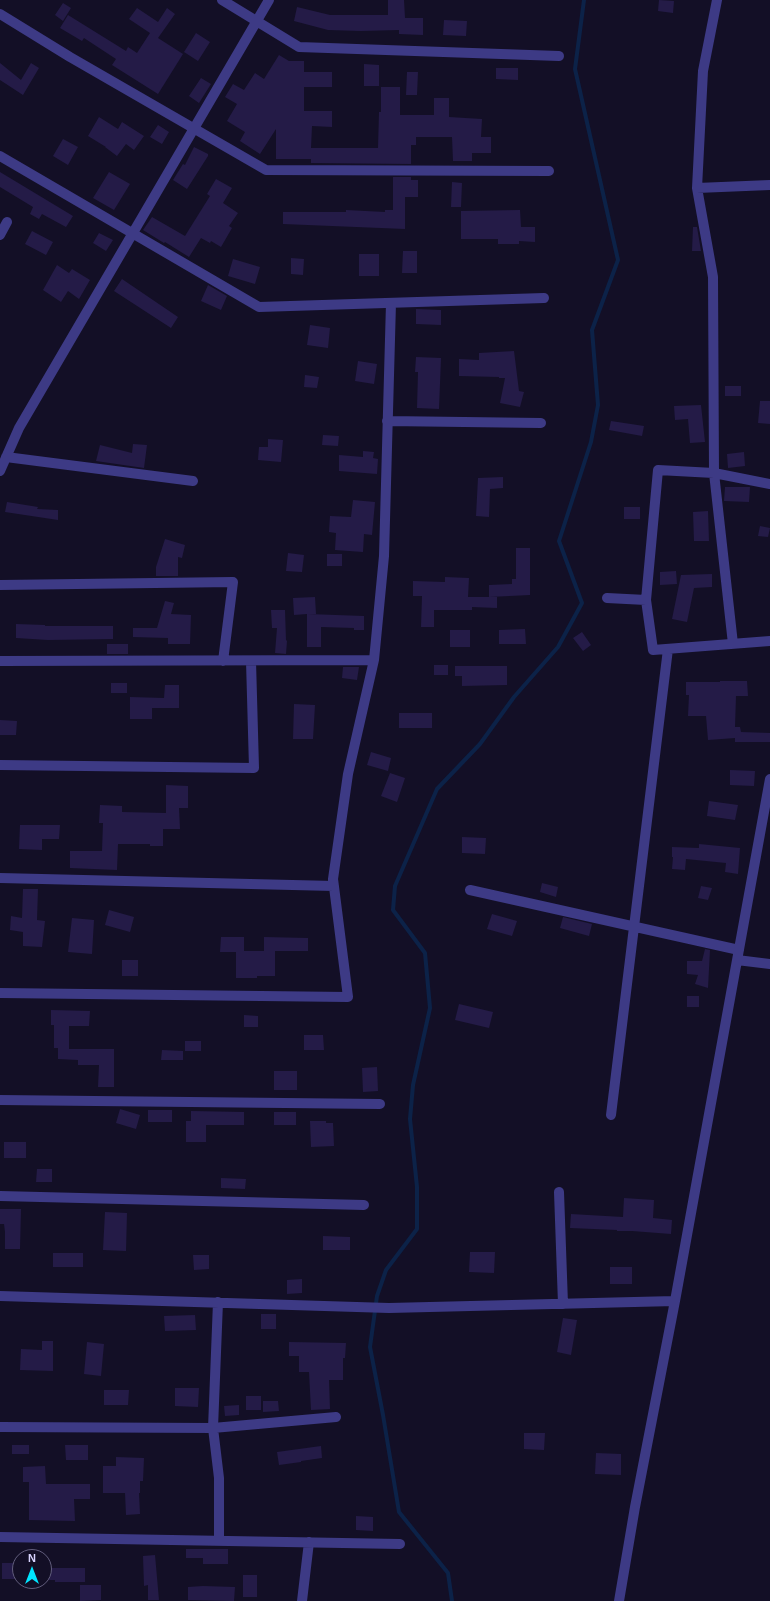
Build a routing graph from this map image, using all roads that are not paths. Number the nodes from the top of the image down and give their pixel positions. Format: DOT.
graph roads {
  1 [pos="222,0"];
  2 [pos="269,0"];
  3 [pos="717,0"];
  4 [pos="0,14"];
  5 [pos="256,21"];
  6 [pos="559,56"];
  7 [pos="193,129"];
  8 [pos="0,156"];
  9 [pos="549,171"];
  10 [pos="770,185"];
  11 [pos="697,188"];
  12 [pos="7,222"];
  13 [pos="132,234"];
  14 [pos="0,235"];
  15 [pos="544,298"];
  16 [pos="391,303"];
  17 [pos="388,421"];
  18 [pos="541,423"];
  19 [pos="6,457"];
  20 [pos="0,471"];
  21 [pos="714,473"];
  22 [pos="193,481"];
  23 [pos="770,484"];
  24 [pos="0,585"];
  25 [pos="607,598"];
  26 [pos="646,600"];
  27 [pos="770,641"];
  28 [pos="733,644"];
  29 [pos="668,649"];
  30 [pos="0,660"];
  31 [pos="374,660"];
  32 [pos="223,661"];
  33 [pos="251,661"];
  34 [pos="0,765"];
  35 [pos="770,779"];
  36 [pos="765,834"];
  37 [pos="0,878"];
  38 [pos="334,886"];
  39 [pos="470,890"];
  40 [pos="634,926"];
  41 [pos="738,955"];
  42 [pos="770,964"];
  43 [pos="0,993"];
  44 [pos="0,1100"];
  45 [pos="380,1104"];
  46 [pos="611,1115"];
  47 [pos="559,1192"];
  48 [pos="0,1196"];
  49 [pos="364,1205"];
  50 [pos="0,1296"];
  51 [pos="675,1301"];
  52 [pos="218,1302"];
  53 [pos="562,1304"];
  54 [pos="336,1417"];
  55 [pos="0,1427"];
  56 [pos="213,1428"];
  57 [pos="0,1538"];
  58 [pos="219,1541"];
  59 [pos="309,1542"];
  60 [pos="400,1544"];
  61 [pos="302,1601"];
  62 [pos="620,1601"];
  1 -- 5 [label="street"];
  2 -- 5 [label="street"];
  3 -- 11 [label="street"];
  4 -- 7 [label="street"];
  5 -- 6 [label="street"];
  5 -- 7 [label="street"];
  7 -- 9 [label="street"];
  7 -- 13 [label="street"];
  8 -- 13 [label="street"];
  10 -- 11 [label="street"];
  11 -- 21 [label="street"];
  12 -- 14 [label="street"];
  13 -- 16 [label="street"];
  13 -- 19 [label="street"];
  15 -- 16 [label="street"];
  16 -- 17 [label="street"];
  17 -- 18 [label="street"];
  17 -- 31 [label="street"];
  19 -- 20 [label="street"];
  19 -- 22 [label="street"];
  21 -- 23 [label="street"];
  21 -- 26 [label="street"];
  21 -- 28 [label="street"];
  24 -- 32 [label="street"];
  25 -- 26 [label="street"];
  26 -- 29 [label="street"];
  27 -- 28 [label="street"];
  28 -- 29 [label="street"];
  29 -- 40 [label="street"];
  30 -- 32 [label="street"];
  31 -- 33 [label="street"];
  31 -- 38 [label="street"];
  32 -- 33 [label="street"];
  33 -- 34 [label="street"];
  35 -- 36 [label="street"];
  36 -- 41 [label="street"];
  37 -- 38 [label="street"];
  38 -- 43 [label="street"];
  39 -- 40 [label="street"];
  40 -- 41 [label="street"];
  40 -- 46 [label="street"];
  41 -- 42 [label="street"];
  41 -- 51 [label="street"];
  44 -- 45 [label="street"];
  47 -- 53 [label="street"];
  48 -- 49 [label="street"];
  50 -- 52 [label="street"];
  51 -- 53 [label="street"];
  51 -- 62 [label="street"];
  52 -- 53 [label="street"];
  52 -- 56 [label="street"];
  54 -- 56 [label="street"];
  55 -- 56 [label="street"];
  56 -- 58 [label="street"];
  57 -- 58 [label="street"];
  58 -- 59 [label="street"];
  59 -- 60 [label="street"];
  59 -- 61 [label="street"];
}
